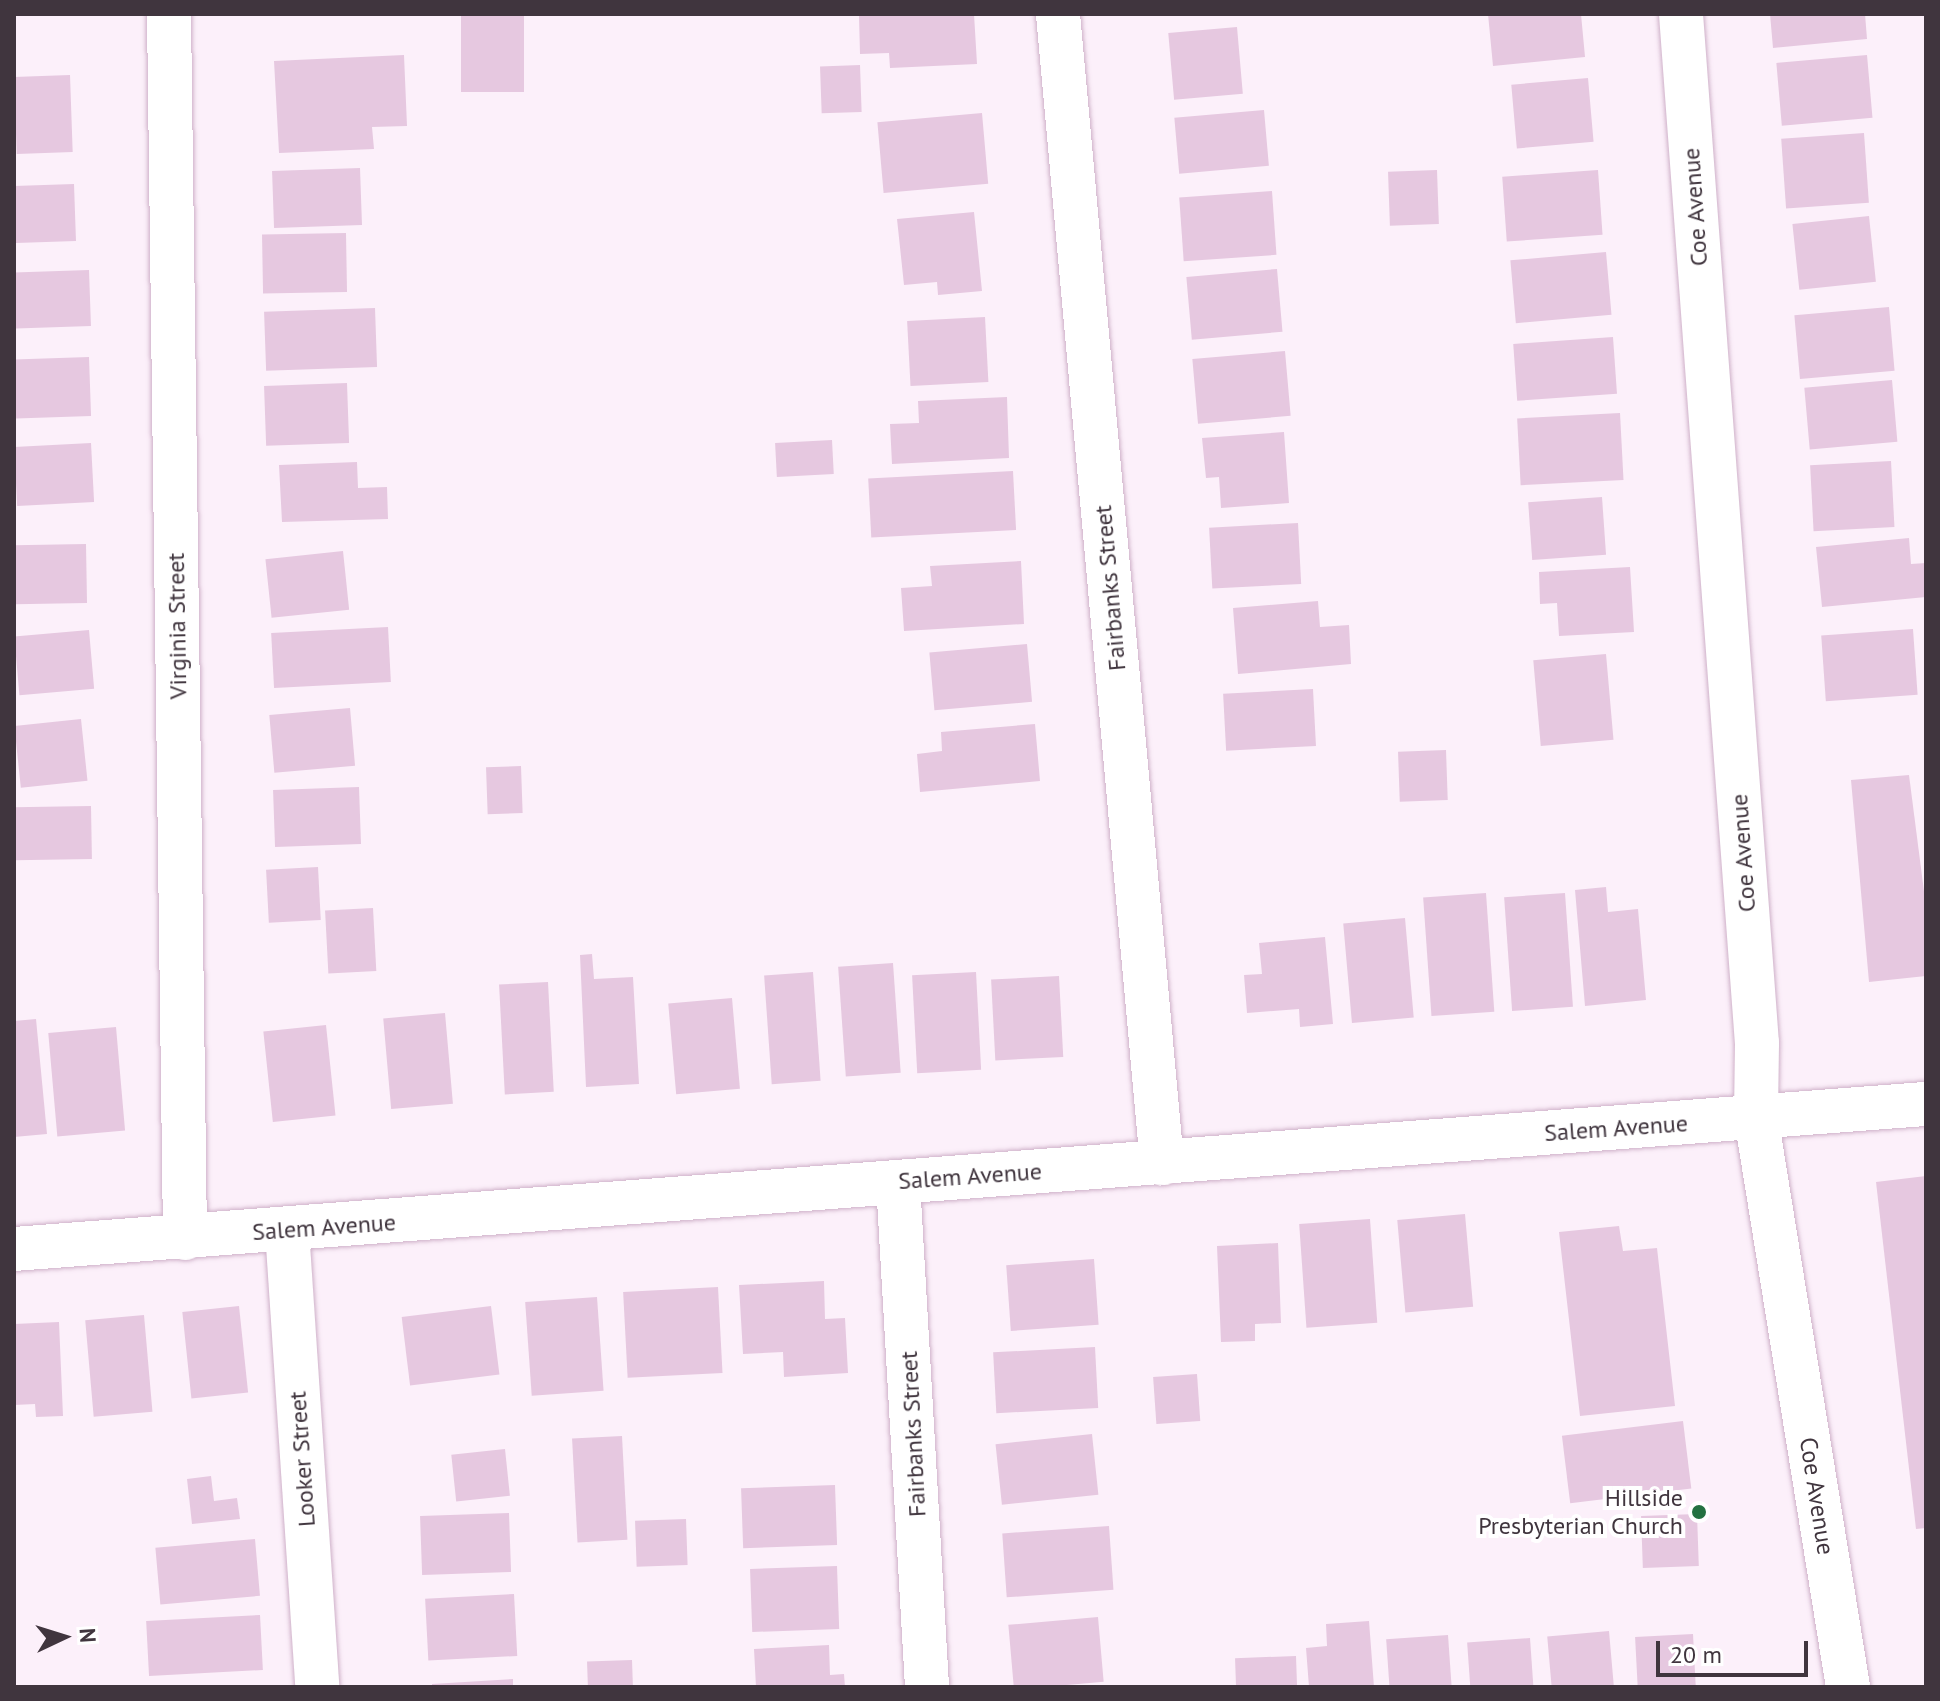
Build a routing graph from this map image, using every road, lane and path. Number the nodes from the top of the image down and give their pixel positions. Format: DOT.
graph roads {
  1 [pos="169,14"];
  2 [pos="1058,14"];
  3 [pos="1681,14"];
  4 [pos="1926,1104"];
  5 [pos="1756,1117"];
  6 [pos="1162,1163"];
  7 [pos="898,1182"];
  8 [pos="287,1230"];
  9 [pos="185,1238"];
  10 [pos="14,1249"];
  11 [pos="317,1687"];
  12 [pos="927,1687"];
  13 [pos="1848,1687"];
  1 -- 9 [label="street, Virginia Street"];
  2 -- 6 [label="street, Fairbanks Street"];
  3 -- 5 [label="street, Coe Avenue"];
  4 -- 5 [label="street, Salem Avenue"];
  5 -- 6 [label="street, Salem Avenue"];
  5 -- 13 [label="street, Coe Avenue"];
  6 -- 7 [label="street, Salem Avenue"];
  7 -- 8 [label="street, Salem Avenue"];
  7 -- 12 [label="street, Fairbanks Street"];
  8 -- 9 [label="street, Salem Avenue"];
  8 -- 11 [label="street, Looker Street"];
  9 -- 10 [label="street, Salem Avenue"];
}
